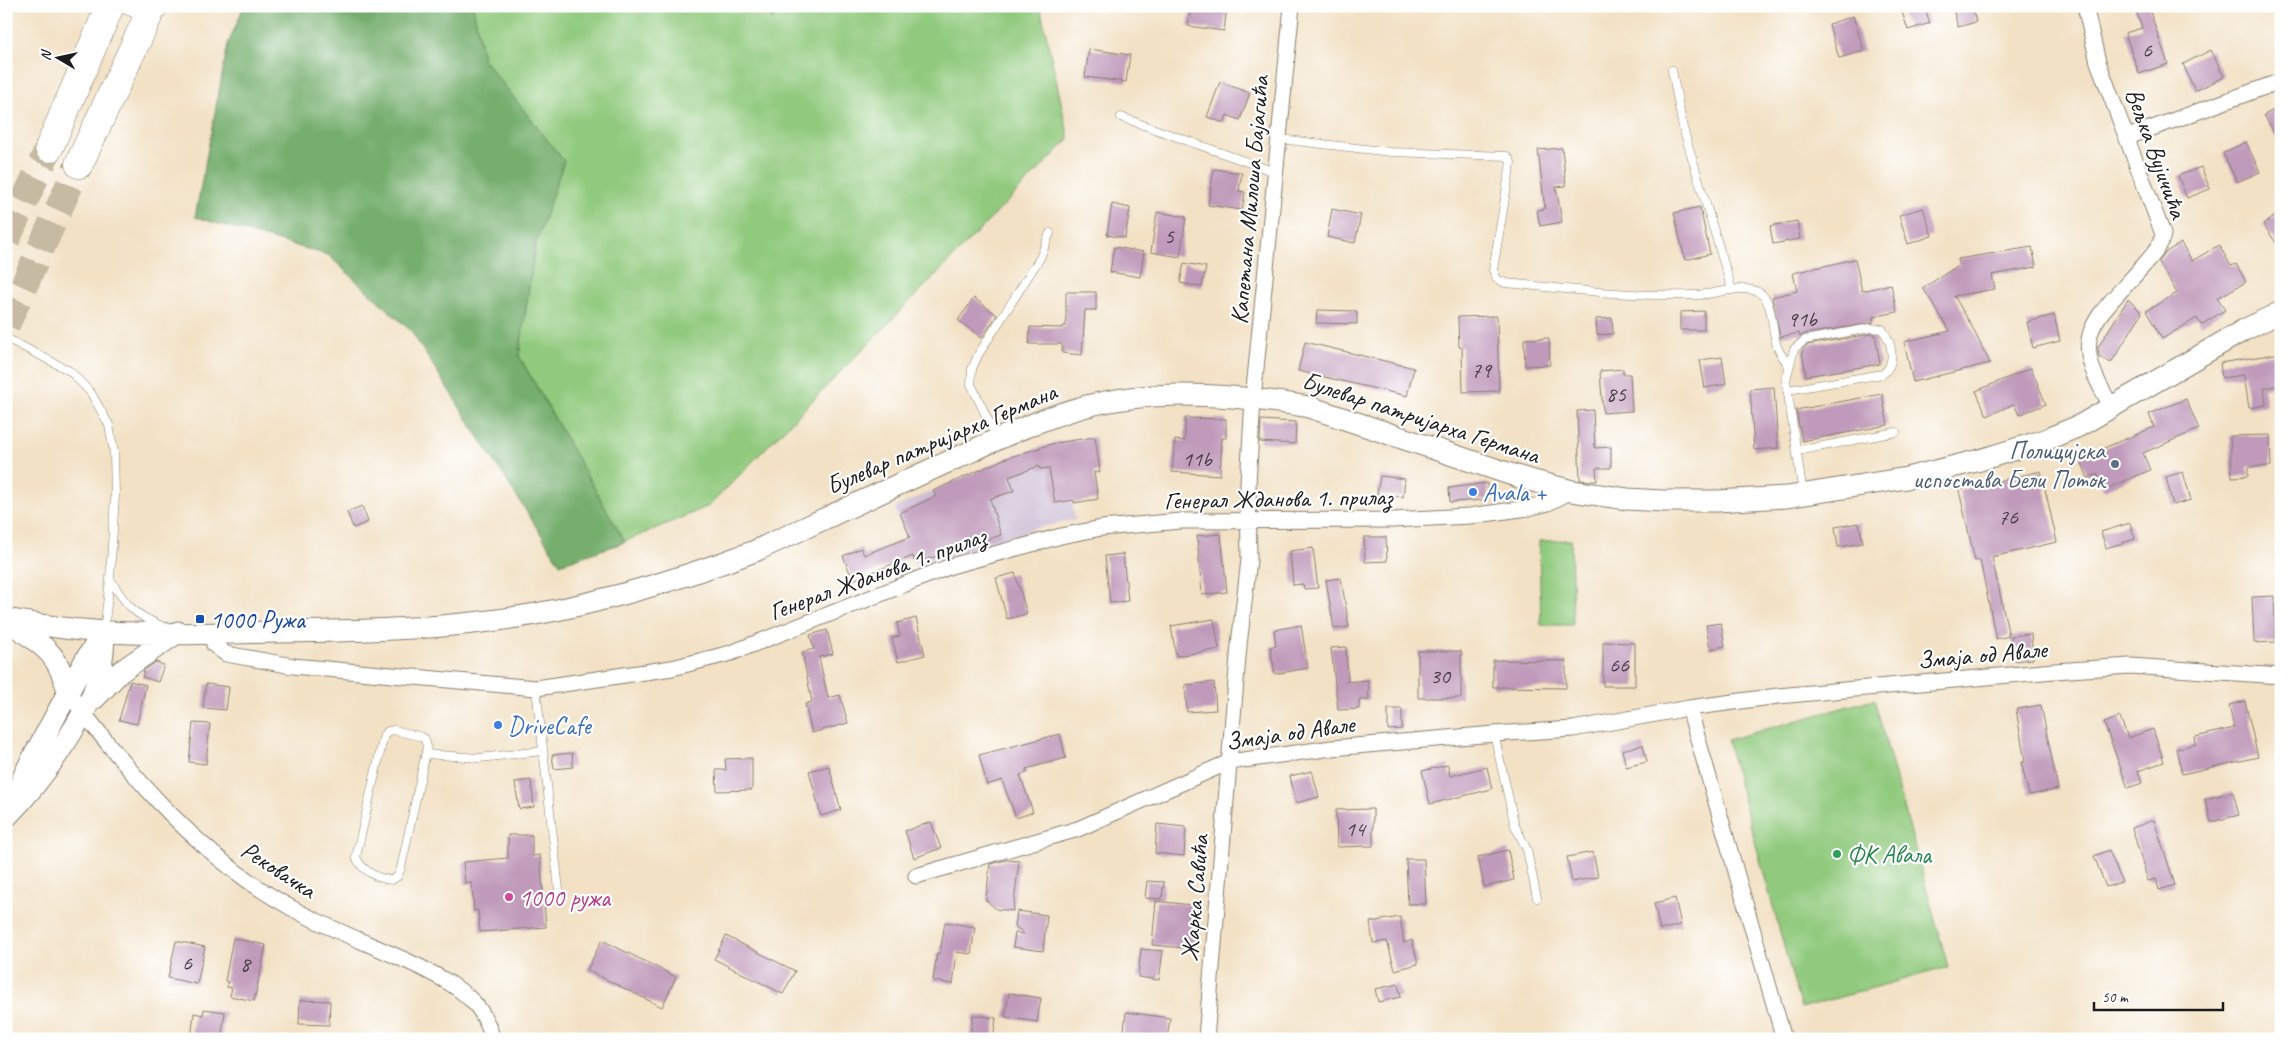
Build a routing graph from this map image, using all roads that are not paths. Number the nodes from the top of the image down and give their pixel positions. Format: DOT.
graph roads {
  1 [pos="110,6"];
  2 [pos="116,6"];
  3 [pos="1292,6"];
  4 [pos="2085,6"];
  5 [pos="150,13"];
  6 [pos="1672,70"];
  7 [pos="2281,81"];
  8 [pos="1121,117"];
  9 [pos="2128,137"];
  10 [pos="1279,139"];
  11 [pos="49,148"];
  12 [pos="79,164"];
  13 [pos="1275,172"];
  14 [pos="1050,233"];
  15 [pos="1732,290"];
  16 [pos="2281,312"];
  17 [pos="6,338"];
  18 [pos="1788,366"];
  19 [pos="1788,390"];
  20 [pos="1253,399"];
  21 [pos="2112,407"];
  22 [pos="1896,432"];
  23 [pos="997,439"];
  24 [pos="1797,451"];
  25 [pos="1572,491"];
  26 [pos="1803,496"];
  27 [pos="1249,520"];
  28 [pos="110,579"];
  29 [pos="6,620"];
  30 [pos="104,632"];
  31 [pos="178,632"];
  32 [pos="212,633"];
  33 [pos="2281,676"];
  34 [pos="536,688"];
  35 [pos="69,694"];
  36 [pos="1689,708"];
  37 [pos="87,709"];
  38 [pos="1494,734"];
  39 [pos="542,751"];
  40 [pos="426,754"];
  41 [pos="1229,762"];
  42 [pos="7,817"];
  43 [pos="916,876"];
  44 [pos="559,890"];
  45 [pos="1536,898"];
  46 [pos="493,1039"];
  47 [pos="1206,1039"];
  48 [pos="1784,1039"];
  1 -- 11 [label="highway"];
  2 -- 5 [label="lane"];
  3 -- 10 [label="street, Капетана Милоша Бајагића"];
  4 -- 9 [label="street, Вељка Вујичића"];
  5 -- 12 [label="highway"];
  6 -- 15 [label="lane"];
  7 -- 9 [label="street"];
  8 -- 13 [label="lane"];
  9 -- 21 [label="street, Вељка Вујичића"];
  10 -- 13 [label="street, Капетана Милоша Бајагића"];
  10 -- 15 [label="lane"];
  13 -- 20 [label="street, Капетана Милоша Бајагића"];
  14 -- 23 [label="lane"];
  15 -- 18 [label="lane"];
  16 -- 21 [label="main road, Булевар патријарха Германа"];
  17 -- 28 [label="lane"];
  18 -- 19 [label="lane"];
  18 -- 19 [label="lane"];
  19 -- 24 [label="lane"];
  20 -- 23 [label="main road, Булевар патријарха Германа"];
  20 -- 25 [label="main road, Булевар патријарха Германа"];
  20 -- 27 [label="street, Капетана Милоша Бајагића"];
  21 -- 26 [label="main road, Булевар патријарха Германа"];
  22 -- 24 [label="lane"];
  23 -- 32 [label="main road, Булевар патријарха Германа"];
  24 -- 26 [label="lane"];
  25 -- 26 [label="main road, Булевар патријарха Германа"];
  25 -- 27 [label="street, Генерал Жданова 1. прилаз"];
  27 -- 34 [label="street, Генерал Жданова 1. прилаз"];
  27 -- 41 [label="street, Жарка Савића"];
  28 -- 30 [label="lane"];
  28 -- 31 [label="lane"];
  29 -- 30 [label="main road, Булевар патријарха Германа"];
  29 -- 35 [label="main road"];
  30 -- 31 [label="main road, Булевар патријарха Германа"];
  30 -- 35 [label="main road"];
  30 -- 37 [label="main road"];
  31 -- 32 [label="main road, Булевар патријарха Германа"];
  31 -- 37 [label="main road"];
  32 -- 34 [label="street, Генерал Жданова 1. прилаз"];
  33 -- 36 [label="street, Змаја од Авале"];
  34 -- 39 [label="lane"];
  35 -- 37 [label="street, Рековачка"];
  35 -- 42 [label="main road"];
  36 -- 38 [label="street, Змаја од Авале"];
  36 -- 48 [label="street"];
  37 -- 42 [label="main road"];
  37 -- 46 [label="street, Рековачка"];
  38 -- 41 [label="street, Змаја од Авале"];
  38 -- 45 [label="lane"];
  39 -- 40 [label="lane"];
  39 -- 44 [label="lane"];
  40 -- 40 [label="lane"];
  41 -- 43 [label="street, Змаја од Авале"];
  41 -- 47 [label="street, Жарка Савића"];
}
